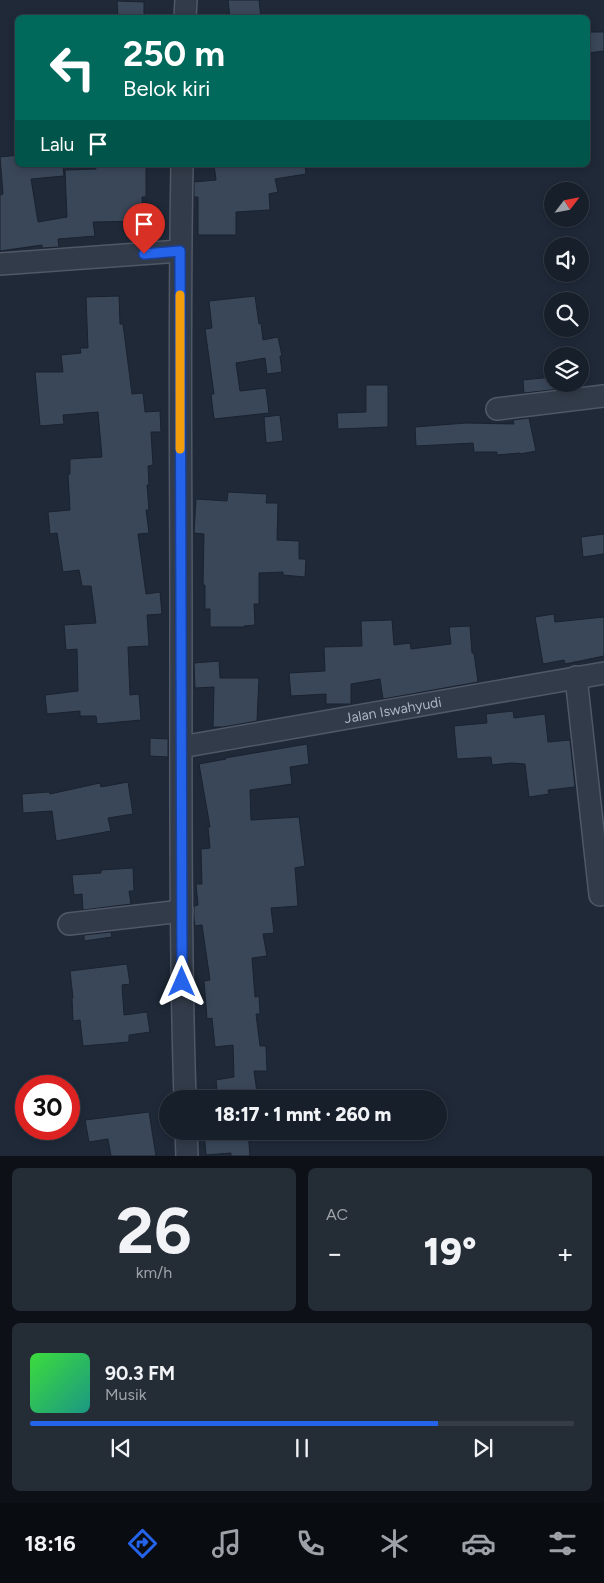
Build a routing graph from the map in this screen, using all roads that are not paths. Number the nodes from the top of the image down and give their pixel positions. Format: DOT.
graph roads {
  1 [pos="186,0"];
  2 [pos="185,15"];
  3 [pos="182,167"];
  4 [pos="180,251"];
  5 [pos="0,264"];
  6 [pos="604,396"];
  7 [pos="497,409"];
  8 [pos="604,673"];
  9 [pos="576,677"];
  10 [pos="181,747"];
  11 [pos="600,895"];
  12 [pos="182,911"];
  13 [pos="69,924"];
  14 [pos="185,1090"];
  15 [pos="186,1140"];
  16 [pos="187,1156"];
  1 -- 2 [label="street"];
  3 -- 4 [label="street"];
  4 -- 5 [label="street"];
  4 -- 10 [label="street"];
  6 -- 7 [label="street"];
  8 -- 9 [label="street, Jalan Iswahyudi"];
  9 -- 10 [label="street, Jalan Iswahyudi"];
  9 -- 11 [label="street"];
  10 -- 12 [label="street"];
  12 -- 13 [label="street"];
  12 -- 14 [label="street"];
  15 -- 16 [label="street"];
}
